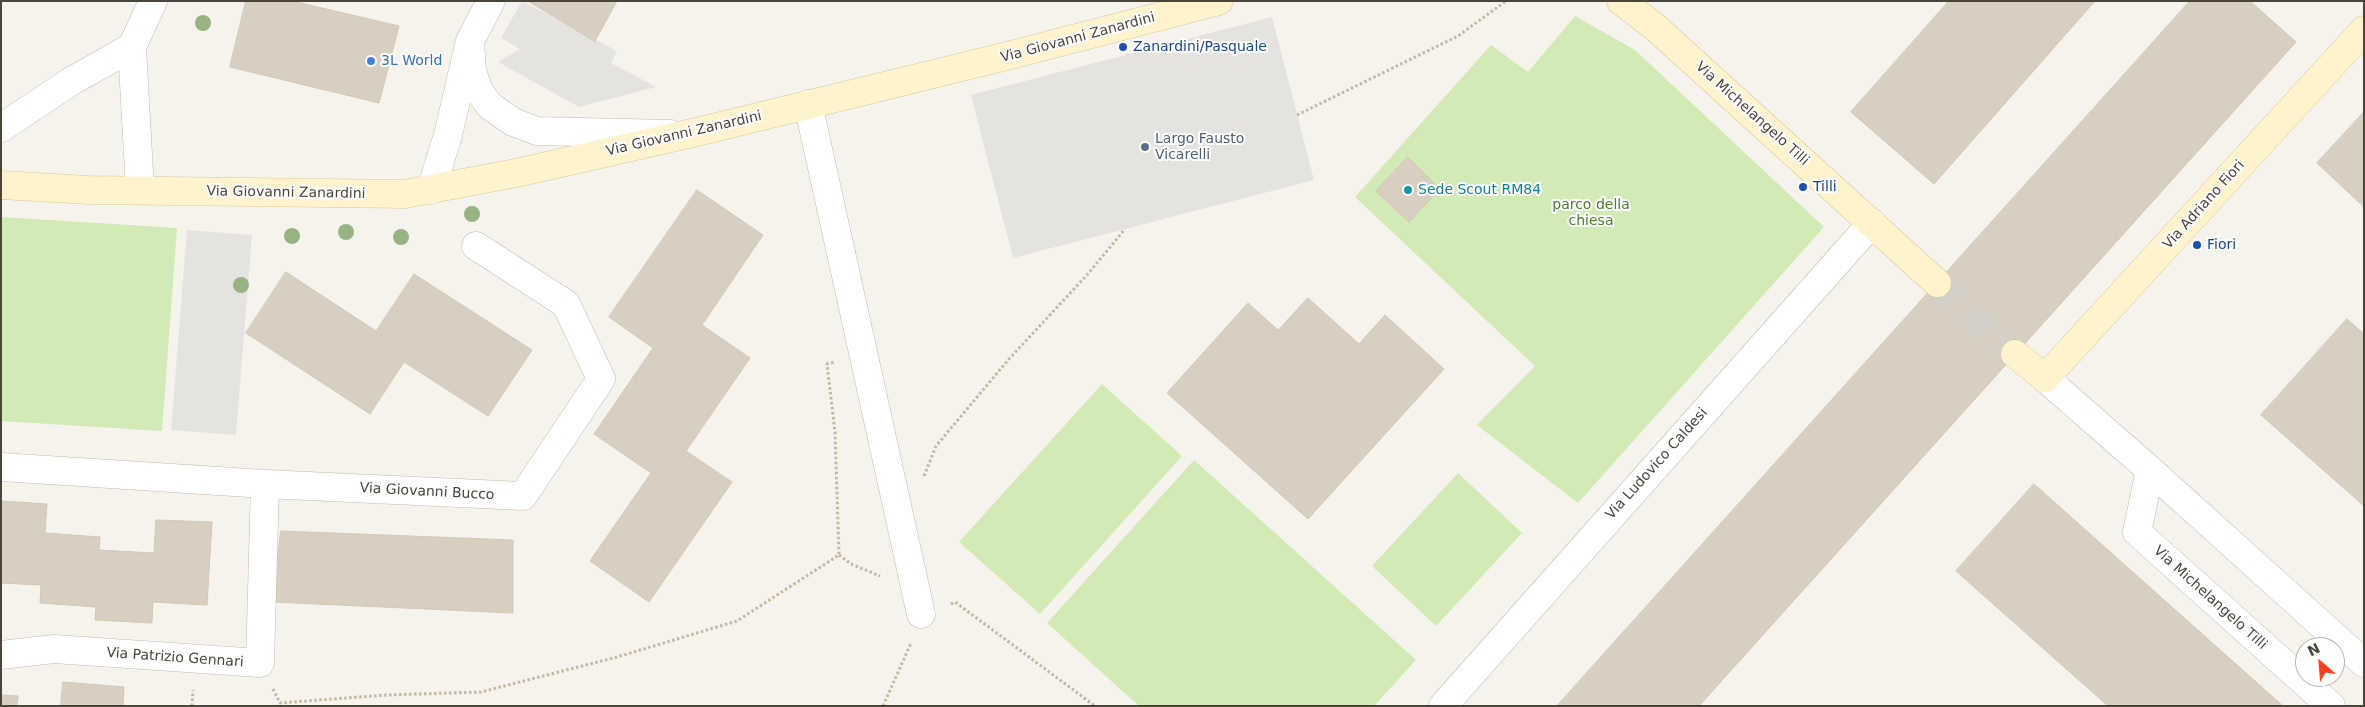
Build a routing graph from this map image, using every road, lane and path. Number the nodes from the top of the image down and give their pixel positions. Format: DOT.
graph roads {
  1 [pos="153,1"];
  2 [pos="491,1"];
  3 [pos="1219,1"];
  4 [pos="1506,1"];
  5 [pos="1621,1"];
  6 [pos="1652,14"];
  7 [pos="2364,30"];
  8 [pos="470,41"];
  9 [pos="132,47"];
  10 [pos="808,104"];
  11 [pos="1297,115"];
  12 [pos="1,128"];
  13 [pos="688,134"];
  14 [pos="1,185"];
  15 [pos="140,190"];
  16 [pos="430,190"];
  17 [pos="1872,223"];
  18 [pos="1125,229"];
  19 [pos="476,246"];
  20 [pos="1937,283"];
  21 [pos="864,354"];
  22 [pos="2015,354"];
  23 [pos="2045,378"];
  24 [pos="1,467"];
  25 [pos="2150,470"];
  26 [pos="921,482"];
  27 [pos="265,484"];
  28 [pos="839,554"];
  29 [pos="919,605"];
  30 [pos="1,656"];
  31 [pos="260,663"];
  32 [pos="2364,663"];
  33 [pos="883,706"];
  34 [pos="1095,706"];
  35 [pos="1442,706"];
  36 [pos="2331,706"];
  1 -- 9 [label="street"];
  2 -- 8 [label="street"];
  3 -- 10 [label="street, Via Giovanni Zanardini"];
  4 -- 11 [label="path"];
  5 -- 6 [label="street, Via Michelangelo Tilli"];
  6 -- 17 [label="street, Via Michelangelo Tilli"];
  7 -- 23 [label="street, Via Adriano Fiori"];
  8 -- 13 [label="street"];
  8 -- 16 [label="street"];
  9 -- 12 [label="street"];
  9 -- 15 [label="street"];
  10 -- 13 [label="street, Via Giovanni Zanardini"];
  10 -- 21 [label="street"];
  13 -- 16 [label="street, Via Giovanni Zanardini"];
  14 -- 15 [label="street, Via Giovanni Zanardini"];
  15 -- 16 [label="street, Via Giovanni Zanardini"];
  17 -- 20 [label="street, Via Michelangelo Tilli"];
  17 -- 35 [label="street, Via Ludovico Caldesi"];
  18 -- 26 [label="path"];
  19 -- 27 [label="street, Via Giovanni Bucco"];
  21 -- 28 [label="path"];
  21 -- 29 [label="street"];
  22 -- 23 [label="street"];
  23 -- 25 [label="street"];
  24 -- 27 [label="street, Via Giovanni Bucco"];
  25 -- 32 [label="street"];
  25 -- 36 [label="street, Via Michelangelo Tilli"];
  27 -- 31 [label="street, Via Patrizio Gennari"];
  28 -- 29 [label="path"];
  28 -- 31 [label="path"];
  29 -- 33 [label="path"];
  29 -- 34 [label="path"];
  30 -- 31 [label="street, Via Patrizio Gennari"];
}
